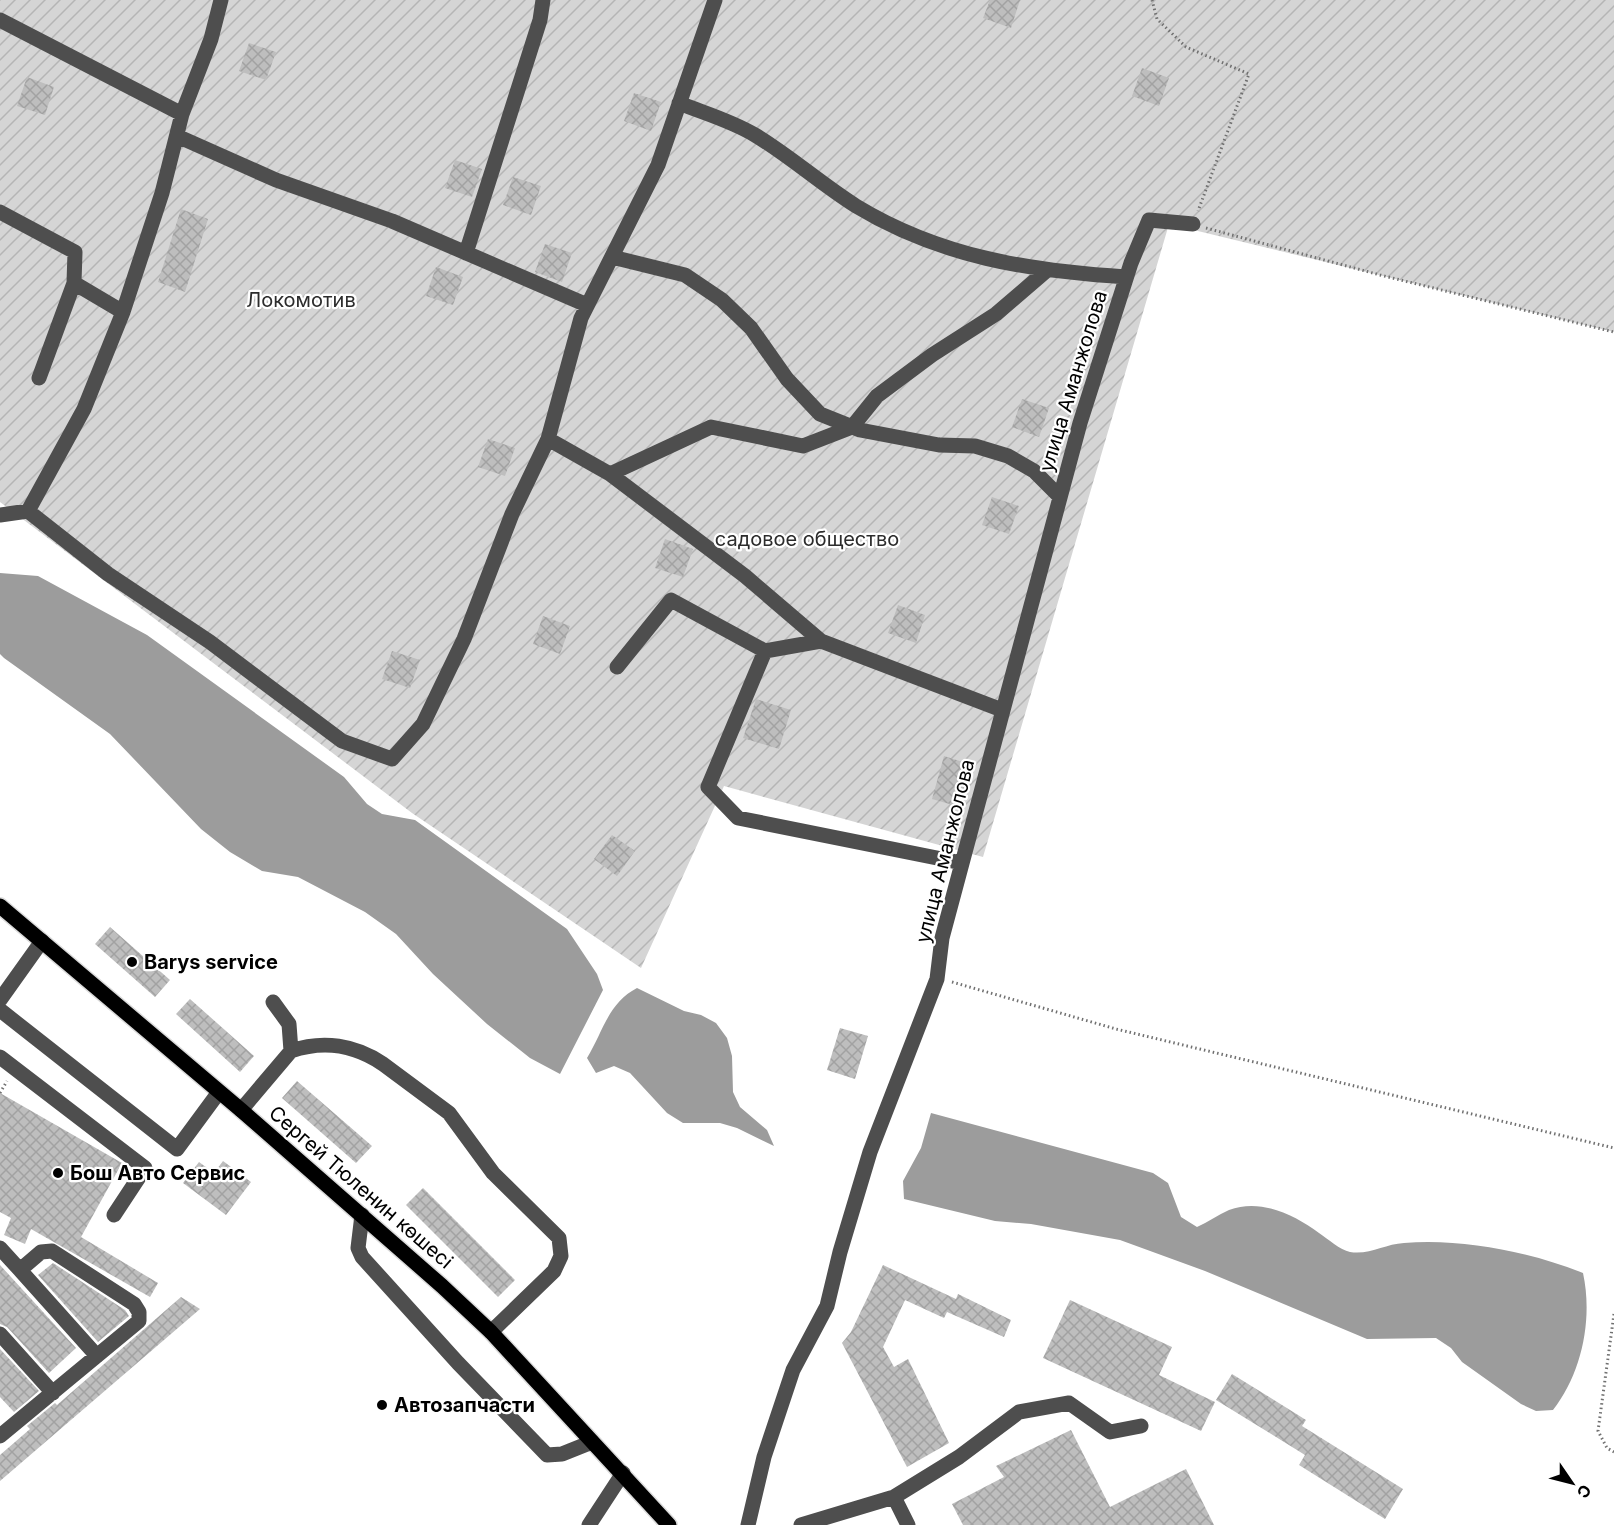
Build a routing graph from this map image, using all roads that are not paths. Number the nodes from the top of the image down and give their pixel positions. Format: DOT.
graph roads {
  1 [pos="221,0"];
  2 [pos="543,0"];
  3 [pos="715,0"];
  4 [pos="0,20"];
  5 [pos="679,103"];
  6 [pos="182,114"];
  7 [pos="177,136"];
  8 [pos="0,212"];
  9 [pos="1193,224"];
  10 [pos="466,253"];
  11 [pos="612,257"];
  12 [pos="1046,271"];
  13 [pos="1126,277"];
  14 [pos="74,283"];
  15 [pos="587,305"];
  16 [pos="123,312"];
  17 [pos="39,378"];
  18 [pos="852,427"];
  19 [pos="548,439"];
  20 [pos="610,474"];
  21 [pos="1060,497"];
  22 [pos="28,512"];
  23 [pos="0,515"];
  24 [pos="821,641"];
  25 [pos="765,651"];
  26 [pos="617,666"];
  27 [pos="1002,710"];
  28 [pos="962,863"];
  29 [pos="0,906"];
  30 [pos="42,941"];
  31 [pos="0,999"];
  32 [pos="273,1002"];
  33 [pos="0,1010"];
  34 [pos="291,1051"];
  35 [pos="0,1057"];
  36 [pos="219,1092"];
  37 [pos="241,1110"];
  38 [pos="114,1215"];
  39 [pos="362,1215"];
  40 [pos="0,1248"];
  41 [pos="20,1270"];
  42 [pos="491,1332"];
  43 [pos="0,1334"];
  44 [pos="97,1356"];
  45 [pos="53,1392"];
  46 [pos="1142,1426"];
  47 [pos="3,1428"];
  48 [pos="592,1442"];
  49 [pos="623,1473"];
  50 [pos="894,1497"];
  51 [pos="589,1525"];
  52 [pos="669,1525"];
  53 [pos="748,1525"];
  54 [pos="801,1525"];
  55 [pos="908,1525"];
  1 -- 6 [label="street"];
  2 -- 10 [label="street"];
  3 -- 5 [label="street"];
  4 -- 6 [label="street"];
  5 -- 11 [label="street"];
  5 -- 12 [label="street"];
  6 -- 7 [label="street"];
  7 -- 10 [label="street"];
  7 -- 16 [label="street"];
  8 -- 14 [label="street"];
  9 -- 13 [label="street, улица Аманжолова"];
  10 -- 15 [label="street"];
  11 -- 15 [label="street"];
  11 -- 18 [label="street"];
  12 -- 13 [label="street"];
  12 -- 18 [label="street"];
  13 -- 21 [label="street, улица Аманжолова"];
  14 -- 16 [label="street"];
  14 -- 17 [label="street"];
  15 -- 19 [label="street"];
  16 -- 22 [label="street"];
  18 -- 20 [label="street"];
  18 -- 21 [label="street"];
  19 -- 20 [label="street"];
  19 -- 22 [label="street"];
  20 -- 24 [label="street"];
  21 -- 27 [label="street, улица Аманжолова"];
  22 -- 23 [label="street"];
  24 -- 25 [label="street"];
  24 -- 27 [label="street"];
  25 -- 26 [label="street"];
  25 -- 28 [label="street"];
  27 -- 28 [label="street, улица Аманжолова"];
  28 -- 53 [label="street, улица Аманжолова"];
  29 -- 30 [label="main road, Сергей Тюленин көшесі"];
  30 -- 31 [label="street"];
  30 -- 36 [label="main road, Сергей Тюленин көшесі"];
  32 -- 34 [label="street"];
  33 -- 36 [label="street"];
  34 -- 37 [label="street"];
  34 -- 42 [label="street"];
  35 -- 38 [label="street"];
  36 -- 37 [label="main road, Сергей Тюленин көшесі"];
  37 -- 39 [label="main road, Сергей Тюленин көшесі"];
  39 -- 42 [label="main road, Сергей Тюленин көшесі"];
  39 -- 48 [label="street"];
  40 -- 41 [label="street"];
  41 -- 44 [label="street"];
  41 -- 44 [label="street"];
  42 -- 48 [label="main road, Сергей Тюленин көшесі"];
  43 -- 45 [label="street"];
  44 -- 45 [label="street"];
  45 -- 47 [label="street"];
  46 -- 50 [label="street"];
  48 -- 49 [label="main road, Сергей Тюленин көшесі"];
  49 -- 51 [label="street"];
  49 -- 52 [label="main road, Сергей Тюленин көшесі"];
  50 -- 54 [label="street"];
  50 -- 55 [label="street"];
}
